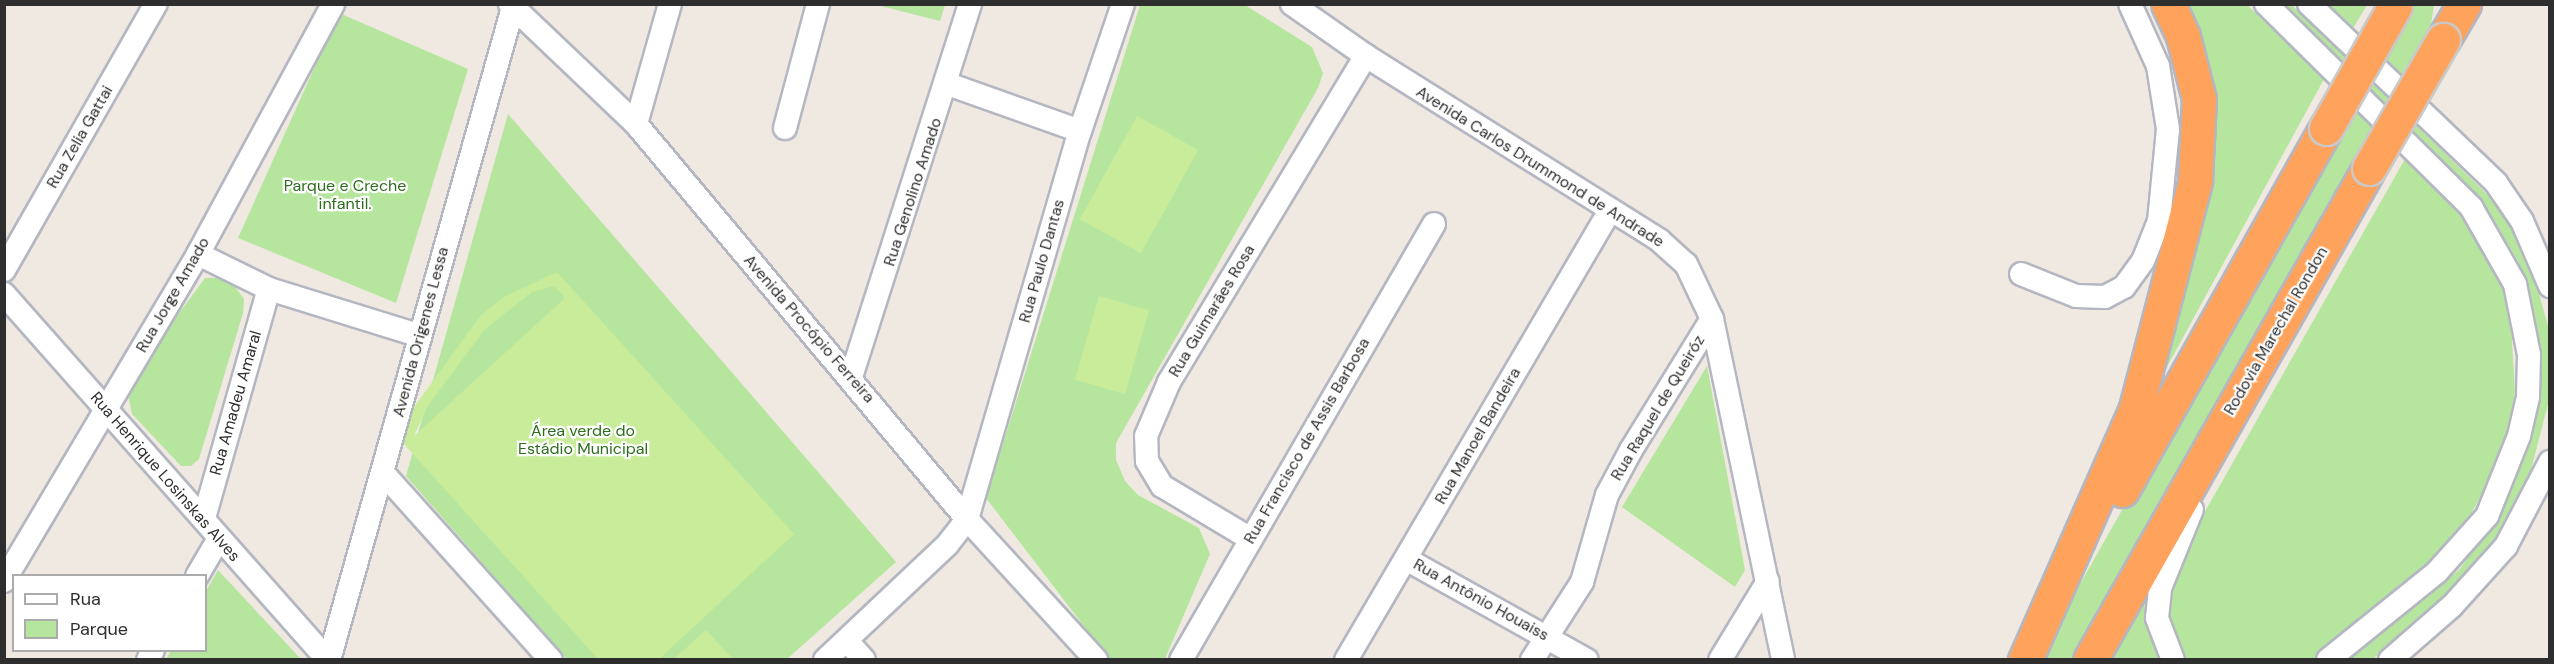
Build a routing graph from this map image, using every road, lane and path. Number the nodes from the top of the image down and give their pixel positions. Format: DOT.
graph roads {
  1 [pos="156,4"];
  2 [pos="333,4"];
  3 [pos="670,4"];
  4 [pos="818,4"];
  5 [pos="970,4"];
  6 [pos="1123,4"];
  7 [pos="1292,4"];
  8 [pos="2130,4"];
  9 [pos="2168,4"];
  10 [pos="2266,4"];
  11 [pos="2309,4"];
  12 [pos="2464,4"];
  13 [pos="512,5"];
  14 [pos="2395,5"];
  15 [pos="1366,56"];
  16 [pos="948,84"];
  17 [pos="636,124"];
  18 [pos="785,128"];
  19 [pos="1080,131"];
  20 [pos="1609,212"];
  21 [pos="1434,224"];
  22 [pos="198,254"];
  23 [pos="4,270"];
  24 [pos="2021,274"];
  25 [pos="2550,286"];
  26 [pos="269,289"];
  27 [pos="4,294"];
  28 [pos="1712,319"];
  29 [pos="418,335"];
  30 [pos="2262,355"];
  31 [pos="851,377"];
  32 [pos="106,409"];
  33 [pos="2550,462"];
  34 [pos="384,474"];
  35 [pos="204,518"];
  36 [pos="967,519"];
  37 [pos="1250,538"];
  38 [pos="218,540"];
  39 [pos="1406,559"];
  40 [pos="198,574"];
  41 [pos="4,581"];
  42 [pos="1768,581"];
  43 [pos="1549,637"];
  44 [pos="847,641"];
  45 [pos="329,660"];
  46 [pos="551,660"];
  47 [pos="825,660"];
  48 [pos="864,660"];
  49 [pos="1096,660"];
  50 [pos="1181,660"];
  51 [pos="1346,660"];
  52 [pos="1532,660"];
  53 [pos="1587,660"];
  54 [pos="1720,660"];
  55 [pos="1783,660"];
  56 [pos="2026,660"];
  57 [pos="2090,660"];
  58 [pos="2173,660"];
  59 [pos="2328,660"];
  60 [pos="2390,660"];
  1 -- 23 [label="street, Rua Zelia Gattai"];
  2 -- 22 [label="street, Rua Jorge Amado"];
  3 -- 17 [label="street"];
  4 -- 18 [label="street"];
  5 -- 16 [label="street, Rua Genolino Amado"];
  6 -- 19 [label="street, Rua Paulo Dantas"];
  7 -- 15 [label="street, Avenida Carlos Drummond de Andrade"];
  8 -- 24 [label="street"];
  9 -- 56 [label="highway"];
  10 -- 59 [label="street"];
  11 -- 25 [label="street"];
  12 -- 30 [label="highway, Rodovia Marechal Rondon, bridge"];
  13 -- 17 [label="street, Avenida Procópio Ferreira"];
  13 -- 29 [label="street, Avenida Origenes Lessa"];
  14 -- 56 [label="highway, bridge"];
  15 -- 20 [label="street, Avenida Carlos Drummond de Andrade"];
  15 -- 37 [label="street, Rua Guimarães Rosa"];
  16 -- 19 [label="street"];
  16 -- 31 [label="street, Rua Genolino Amado"];
  17 -- 31 [label="street, Avenida Procópio Ferreira"];
  19 -- 36 [label="street, Rua Paulo Dantas"];
  20 -- 28 [label="street, Avenida Carlos Drummond de Andrade"];
  20 -- 39 [label="street, Rua Manoel Bandeira"];
  21 -- 37 [label="street, Rua Francisco de Assis Barbosa"];
  22 -- 26 [label="street"];
  22 -- 32 [label="street, Rua Jorge Amado"];
  26 -- 29 [label="street"];
  26 -- 35 [label="street, Rua Amadeu Amaral"];
  27 -- 32 [label="street, Rua Henrique Losinskas Alves"];
  28 -- 42 [label="street, Avenida Carlos Drummond de Andrade"];
  28 -- 43 [label="street, Rua Raquel de Queiróz"];
  29 -- 34 [label="street, Avenida Origenes Lessa"];
  30 -- 57 [label="highway, Rodovia Marechal Rondon"];
  30 -- 58 [label="street"];
  31 -- 36 [label="street, Avenida Procópio Ferreira"];
  32 -- 35 [label="street, Rua Henrique Losinskas Alves"];
  32 -- 41 [label="street, Rua Jorge Amado"];
  33 -- 60 [label="street"];
  34 -- 45 [label="street, Avenida Origenes Lessa"];
  34 -- 46 [label="street"];
  35 -- 38 [label="street, Rua Henrique Losinskas Alves"];
  36 -- 44 [label="street"];
  36 -- 49 [label="street, Avenida Procópio Ferreira"];
  37 -- 50 [label="street, Rua Francisco de Assis Barbosa"];
  38 -- 40 [label="street"];
  38 -- 45 [label="street, Rua Henrique Losinskas Alves"];
  39 -- 43 [label="street, Rua Antônio Houaiss"];
  39 -- 51 [label="street, Rua Manoel Bandeira"];
  42 -- 54 [label="street"];
  42 -- 55 [label="street, Avenida Carlos Drummond de Andrade"];
  43 -- 52 [label="street, Rua Raquel de Queiróz"];
  43 -- 53 [label="street, Rua Antônio Houaiss"];
  44 -- 47 [label="street"];
  44 -- 48 [label="street"];
}
